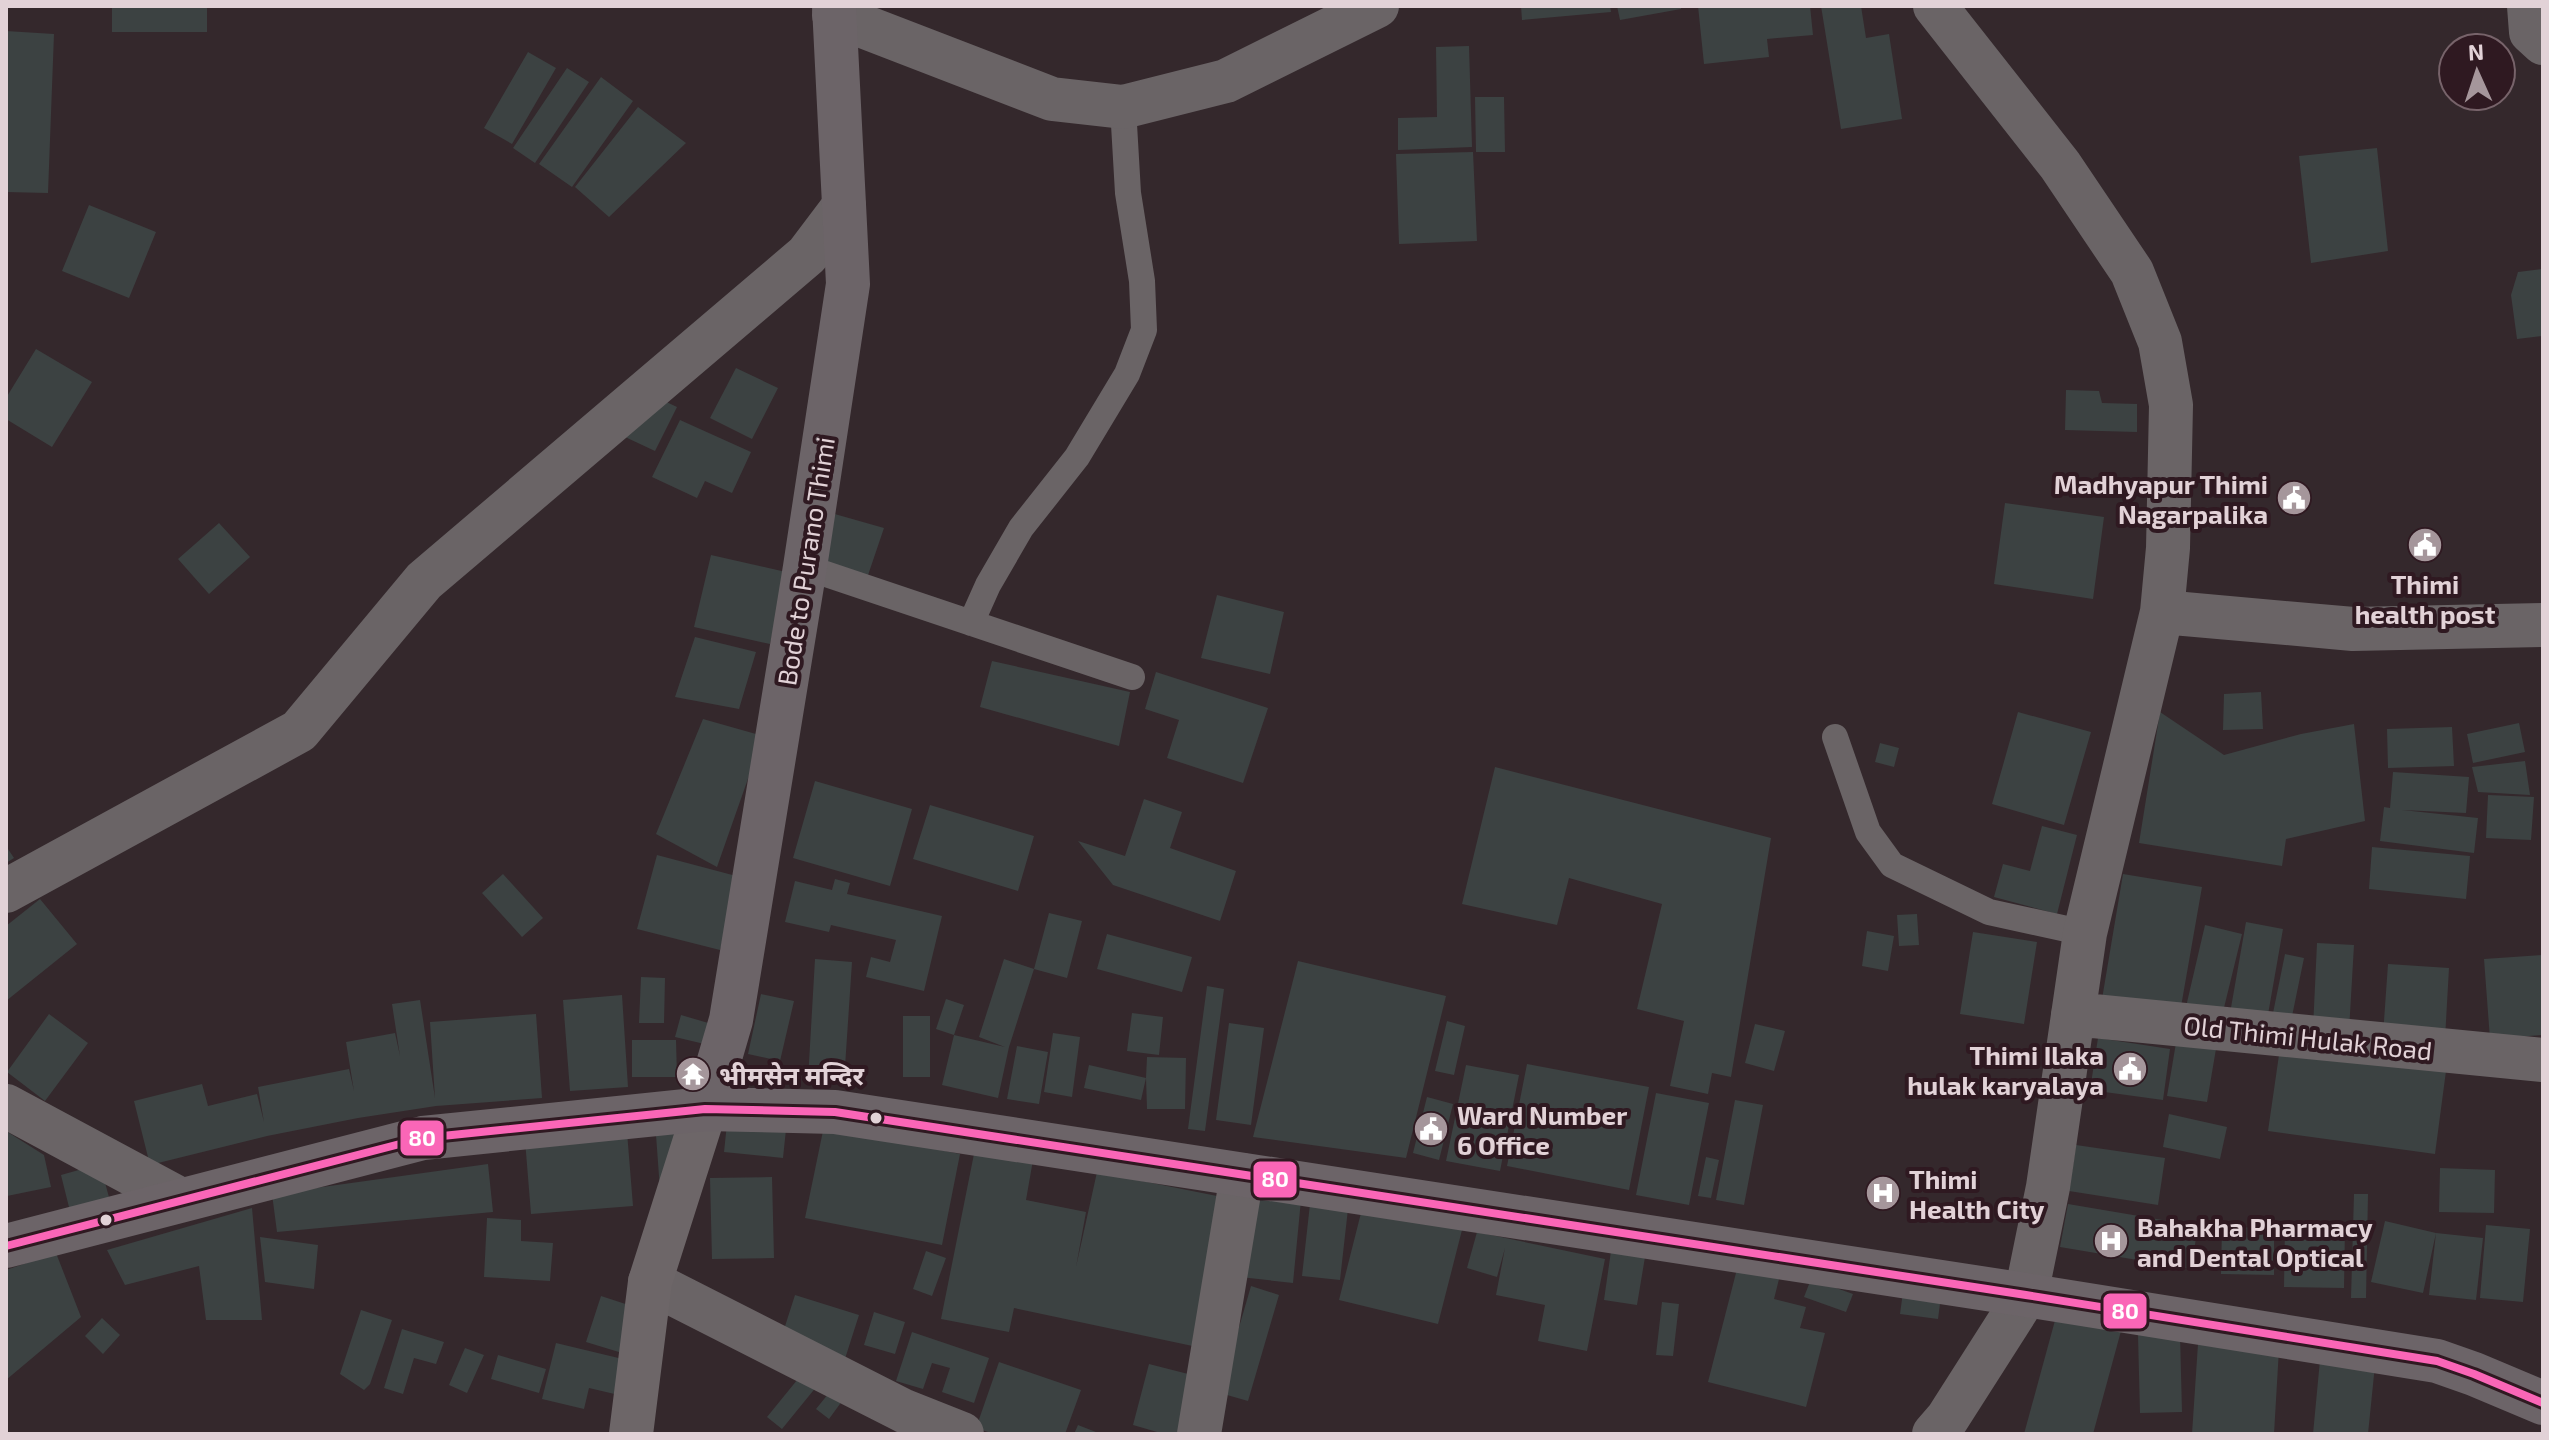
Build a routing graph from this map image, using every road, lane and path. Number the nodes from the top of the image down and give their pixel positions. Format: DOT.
graph roads {
  1 [pos="1377,6"];
  2 [pos="1935,6"];
  3 [pos="2529,6"];
  4 [pos="834,11"];
  5 [pos="2543,43"];
  6 [pos="1123,107"];
  7 [pos="844,206"];
  8 [pos="805,567"];
  9 [pos="2162,612"];
  10 [pos="971,623"];
  11 [pos="2543,625"];
  12 [pos="1132,677"];
  13 [pos="1835,737"];
  14 [pos="6,891"];
  15 [pos="2085,933"];
  16 [pos="2073,1014"];
  17 [pos="2543,1060"];
  18 [pos="6,1106"];
  19 [pos="705,1109"];
  20 [pos="1242,1175"];
  21 [pos="181,1200"];
  22 [pos="6,1246"];
  23 [pos="650,1282"];
  24 [pos="2026,1295"];
  25 [pos="2543,1403"];
  26 [pos="631,1434"];
  27 [pos="962,1434"];
  28 [pos="1199,1434"];
  29 [pos="1934,1434"];
  1 -- 6 [label="street"];
  2 -- 9 [label="street"];
  3 -- 5 [label="street"];
  4 -- 6 [label="street"];
  4 -- 7 [label="main road, Bode to Purano Thimi"];
  6 -- 10 [label="lane"];
  7 -- 8 [label="main road, Bode to Purano Thimi"];
  7 -- 14 [label="street"];
  8 -- 10 [label="lane"];
  8 -- 19 [label="main road, Bode to Purano Thimi"];
  9 -- 11 [label="street"];
  9 -- 15 [label="street"];
  10 -- 12 [label="lane"];
  13 -- 15 [label="lane"];
  15 -- 16 [label="street"];
  16 -- 17 [label="street, Old Thimi Hulak Road"];
  16 -- 24 [label="street"];
  18 -- 21 [label="street"];
  19 -- 20 [label="main road"];
  19 -- 21 [label="main road"];
  19 -- 23 [label="main road"];
  20 -- 24 [label="main road"];
  20 -- 28 [label="street"];
  21 -- 22 [label="main road"];
  23 -- 26 [label="main road"];
  23 -- 27 [label="street"];
  24 -- 25 [label="main road"];
  24 -- 29 [label="street"];
}
